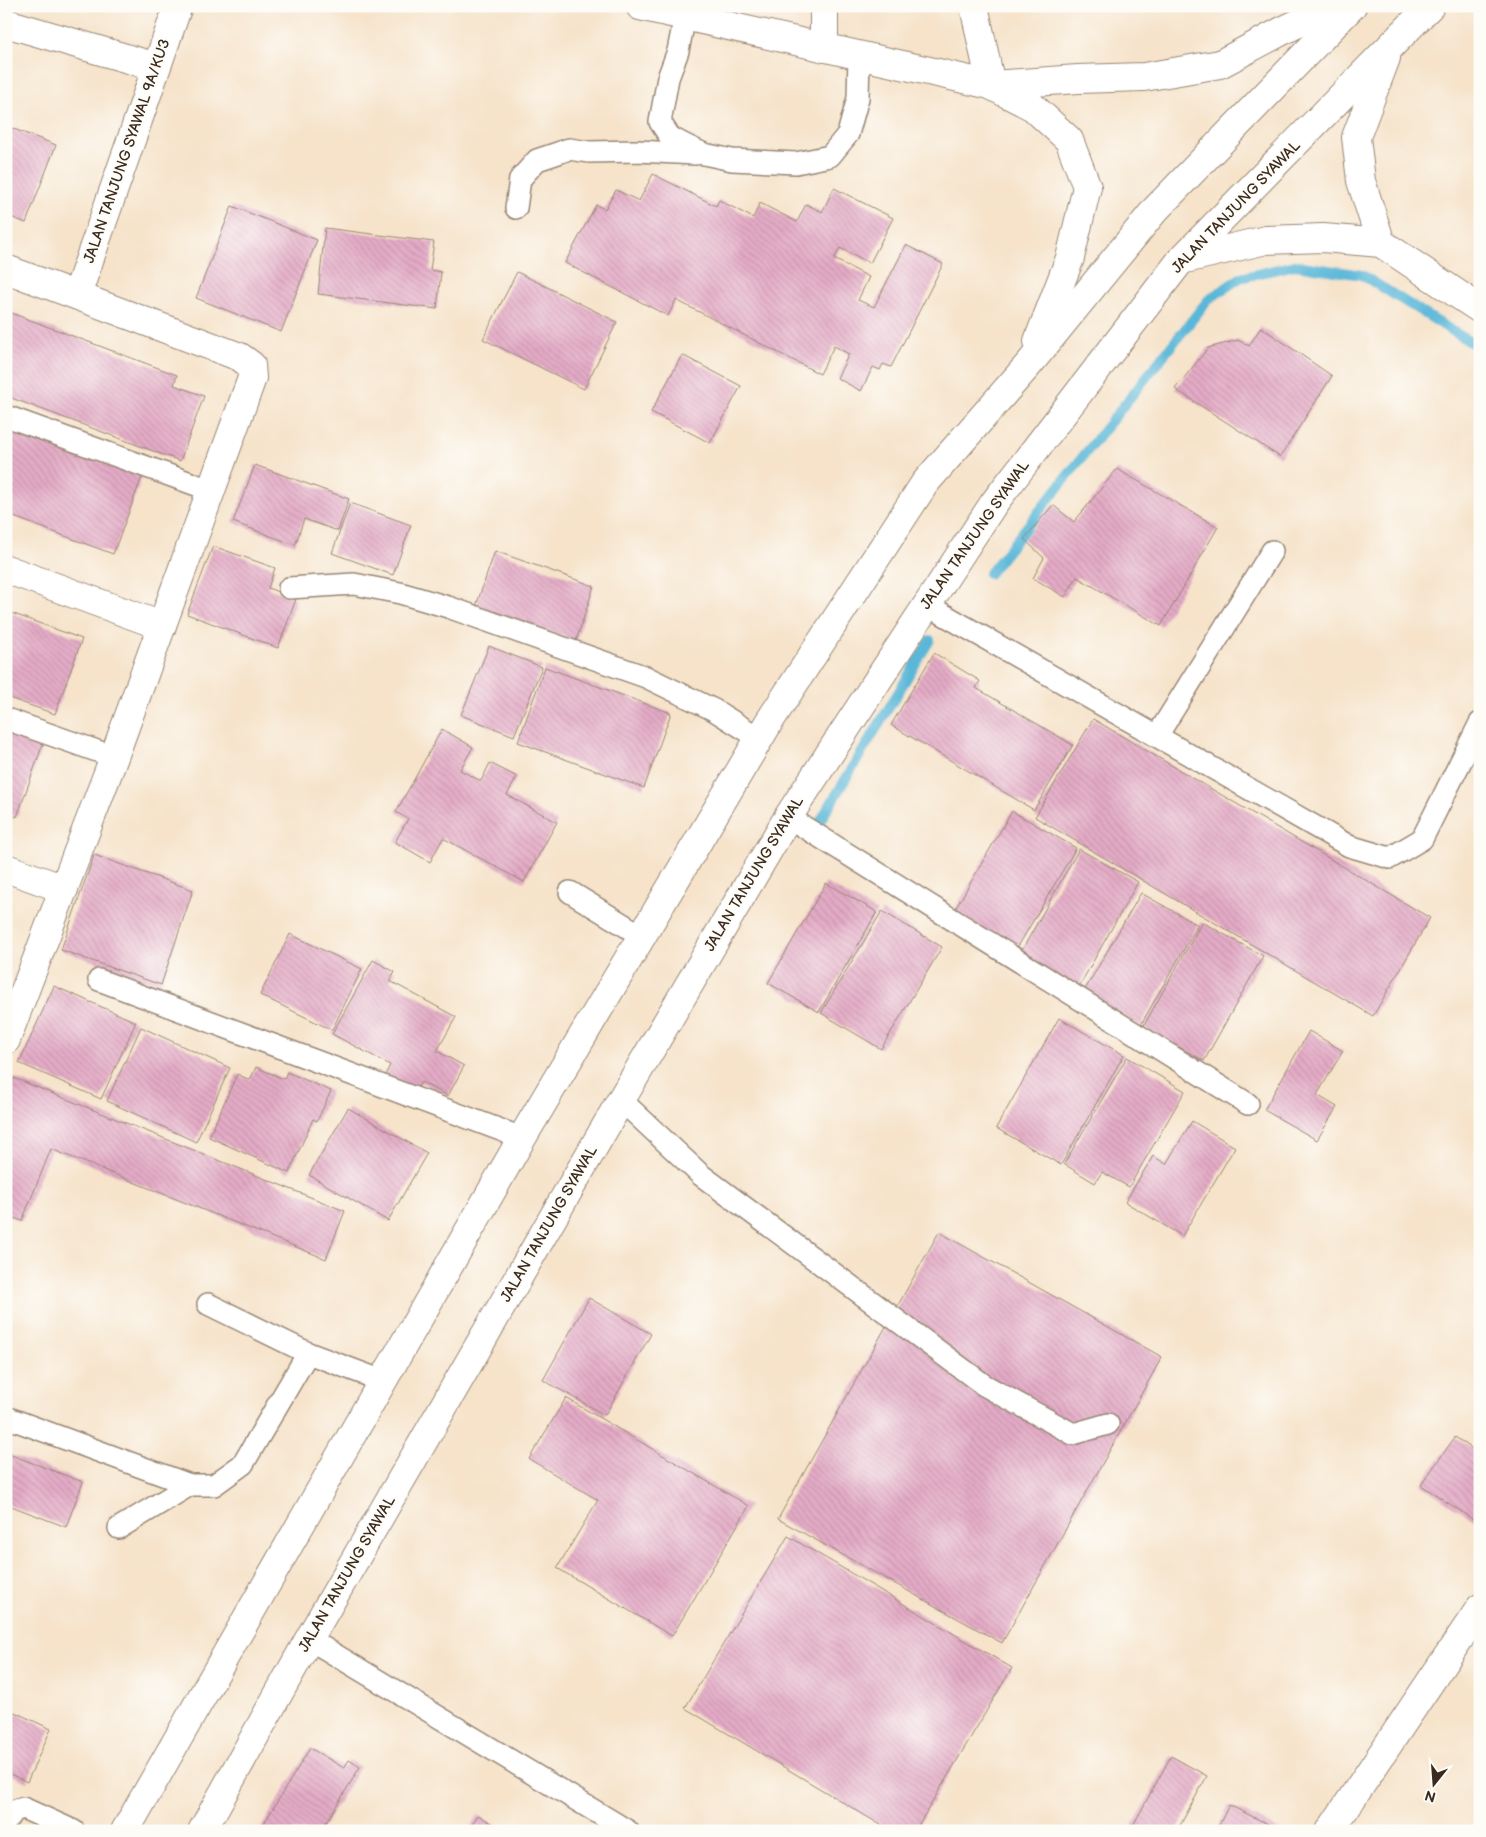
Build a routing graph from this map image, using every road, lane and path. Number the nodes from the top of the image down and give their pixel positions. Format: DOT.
graph roads {
  1 [pos="178,6"];
  2 [pos="640,6"];
  3 [pos="824,6"];
  4 [pos="974,6"];
  5 [pos="1334,6"];
  6 [pos="1352,6"];
  7 [pos="1430,6"];
  8 [pos="685,16"];
  9 [pos="6,23"];
  10 [pos="824,48"];
  11 [pos="1390,50"];
  12 [pos="859,55"];
  13 [pos="156,67"];
  14 [pos="992,85"];
  15 [pos="704,154"];
  16 [pos="516,208"];
  17 [pos="1381,243"];
  18 [pos="1181,260"];
  19 [pos="6,269"];
  20 [pos="77,295"];
  21 [pos="1480,309"];
  22 [pos="1030,363"];
  23 [pos="6,416"];
  24 [pos="210,490"];
  25 [pos="1272,551"];
  26 [pos="6,569"];
  27 [pos="289,588"];
  28 [pos="927,604"];
  29 [pos="162,626"];
  30 [pos="6,719"];
  31 [pos="1480,724"];
  32 [pos="1157,736"];
  33 [pos="759,738"];
  34 [pos="114,757"];
  35 [pos="788,817"];
  36 [pos="6,868"];
  37 [pos="64,889"];
  38 [pos="570,892"];
  39 [pos="642,936"];
  40 [pos="99,980"];
  41 [pos="9,1025"];
  42 [pos="621,1100"];
  43 [pos="1248,1104"];
  44 [pos="522,1138"];
  45 [pos="208,1304"];
  46 [pos="308,1353"];
  47 [pos="383,1381"];
  48 [pos="6,1417"];
  49 [pos="1108,1424"];
  50 [pos="190,1485"];
  51 [pos="119,1528"];
  52 [pos="1480,1608"];
  53 [pos="309,1639"];
  54 [pos="6,1821"];
  55 [pos="74,1831"];
  56 [pos="125,1831"];
  57 [pos="202,1831"];
  58 [pos="628,1831"];
  59 [pos="1330,1831"];
  1 -- 13 [label="main road, JALAN TANJUNG SYAWAL 9A/KU3"];
  2 -- 8 [label="main road"];
  3 -- 10 [label="main road"];
  4 -- 14 [label="main road"];
  5 -- 14 [label="main road"];
  6 -- 22 [label="main road"];
  7 -- 11 [label="main road, JALAN TANJUNG SYAWAL"];
  8 -- 10 [label="main road"];
  8 -- 15 [label="lane"];
  9 -- 13 [label="main road"];
  10 -- 12 [label="main road"];
  11 -- 17 [label="main road"];
  11 -- 18 [label="main road, JALAN TANJUNG SYAWAL"];
  12 -- 14 [label="main road"];
  12 -- 15 [label="lane"];
  13 -- 20 [label="main road, JALAN TANJUNG SYAWAL 9A/KU3"];
  14 -- 22 [label="main road"];
  15 -- 16 [label="lane"];
  17 -- 18 [label="main road"];
  17 -- 21 [label="main road"];
  18 -- 28 [label="main road, JALAN TANJUNG SYAWAL"];
  19 -- 20 [label="main road"];
  20 -- 24 [label="main road"];
  22 -- 33 [label="main road"];
  23 -- 24 [label="lane"];
  24 -- 29 [label="main road"];
  25 -- 32 [label="lane"];
  26 -- 29 [label="main road"];
  27 -- 33 [label="lane"];
  28 -- 32 [label="lane"];
  28 -- 35 [label="main road, JALAN TANJUNG SYAWAL"];
  29 -- 34 [label="main road"];
  30 -- 34 [label="lane"];
  31 -- 32 [label="lane"];
  33 -- 39 [label="main road"];
  34 -- 37 [label="main road"];
  35 -- 42 [label="main road, JALAN TANJUNG SYAWAL"];
  35 -- 43 [label="lane"];
  36 -- 37 [label="main road"];
  37 -- 41 [label="main road"];
  38 -- 39 [label="lane"];
  39 -- 44 [label="main road"];
  40 -- 44 [label="lane"];
  42 -- 49 [label="lane"];
  42 -- 53 [label="main road, JALAN TANJUNG SYAWAL"];
  44 -- 47 [label="main road"];
  45 -- 46 [label="lane"];
  46 -- 47 [label="lane"];
  46 -- 50 [label="lane"];
  47 -- 56 [label="main road"];
  48 -- 50 [label="lane"];
  50 -- 51 [label="lane"];
  52 -- 59 [label="main road"];
  53 -- 57 [label="main road, JALAN TANJUNG SYAWAL"];
  53 -- 58 [label="lane"];
  54 -- 55 [label="lane"];
}
